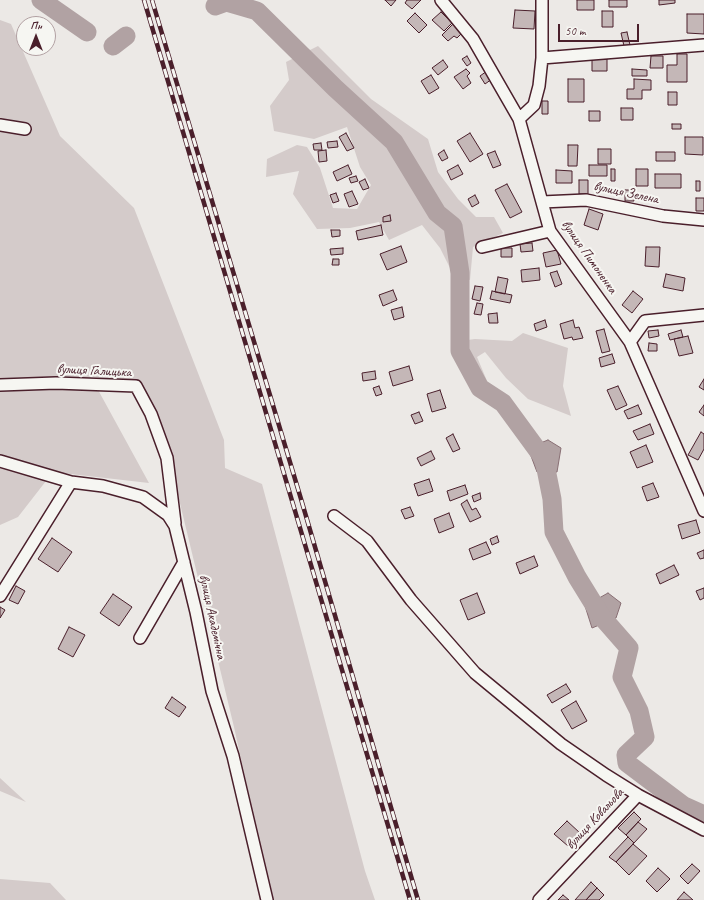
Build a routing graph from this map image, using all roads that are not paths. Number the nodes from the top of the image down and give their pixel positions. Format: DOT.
graph roads {
  1 [pos="441,0"];
  2 [pos="542,0"];
  3 [pos="704,45"];
  4 [pos="542,58"];
  5 [pos="518,118"];
  6 [pos="0,125"];
  7 [pos="25,129"];
  8 [pos="542,202"];
  9 [pos="704,220"];
  10 [pos="550,231"];
  11 [pos="482,247"];
  12 [pos="704,315"];
  13 [pos="630,342"];
  14 [pos="0,385"];
  15 [pos="0,461"];
  16 [pos="71,482"];
  17 [pos="704,511"];
  18 [pos="334,516"];
  19 [pos="175,526"];
  20 [pos="184,562"];
  21 [pos="0,596"];
  22 [pos="140,638"];
  23 [pos="638,795"];
  24 [pos="704,830"];
  25 [pos="267,900"];
  26 [pos="540,900"];
  1 -- 5 [label="street, вулиця Пимоненка"];
  2 -- 4 [label="street"];
  3 -- 4 [label="street"];
  4 -- 5 [label="street"];
  5 -- 8 [label="street, вулиця Пимоненка"];
  6 -- 7 [label="street"];
  8 -- 9 [label="street, вулиця Зелена"];
  8 -- 10 [label="street, вулиця Пимоненка"];
  10 -- 11 [label="street"];
  10 -- 13 [label="street, вулиця Пимоненка"];
  12 -- 13 [label="street"];
  13 -- 17 [label="street, вулиця Пимоненка"];
  14 -- 19 [label="street, вулиця Галицька"];
  15 -- 16 [label="street, вулиця Академічна"];
  16 -- 19 [label="street, вулиця Академічна"];
  16 -- 21 [label="street"];
  18 -- 23 [label="street"];
  19 -- 20 [label="street, вулиця Академічна"];
  20 -- 22 [label="street"];
  20 -- 25 [label="street, вулиця Академічна"];
  23 -- 24 [label="street, вулиця Ковальова"];
  23 -- 26 [label="street, вулиця Ковальова"];
}
